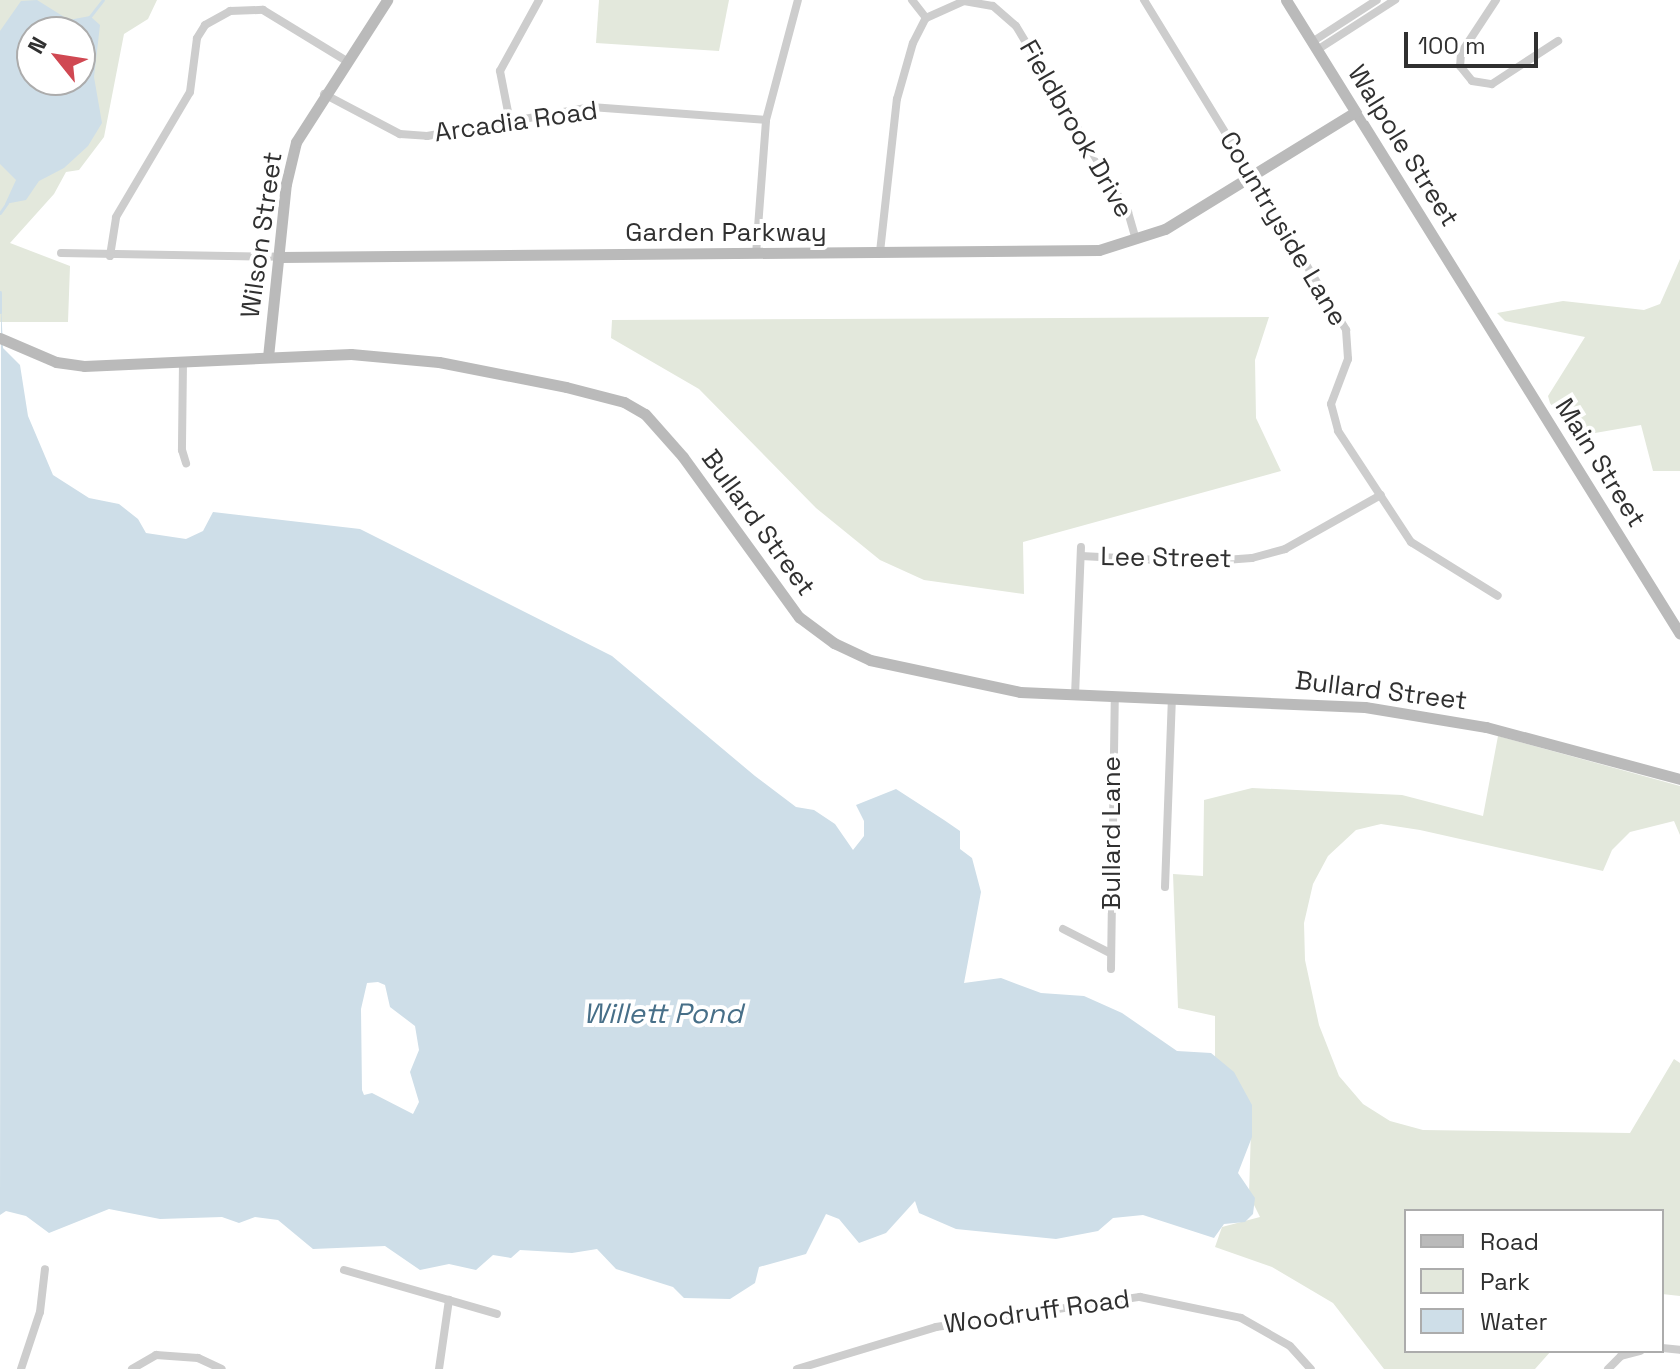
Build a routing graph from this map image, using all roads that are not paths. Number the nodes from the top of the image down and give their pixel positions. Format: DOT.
graph roads {
  1 [pos="387,0"];
  2 [pos="539,0"];
  3 [pos="798,0"];
  4 [pos="912,0"];
  5 [pos="1144,0"];
  6 [pos="1286,0"];
  7 [pos="1377,0"];
  8 [pos="1395,0"];
  9 [pos="1496,0"];
  10 [pos="926,18"];
  11 [pos="1558,41"];
  12 [pos="1314,46"];
  13 [pos="345,60"];
  14 [pos="323,93"];
  15 [pos="1355,112"];
  16 [pos="766,120"];
  17 [pos="510,122"];
  18 [pos="1252,175"];
  19 [pos="1136,240"];
  20 [pos="880,252"];
  21 [pos="61,253"];
  22 [pos="756,254"];
  23 [pos="110,256"];
  24 [pos="280,257"];
  25 [pos="1483,316"];
  26 [pos="3,340"];
  27 [pos="268,357"];
  28 [pos="183,362"];
  29 [pos="186,463"];
  30 [pos="1381,495"];
  31 [pos="1498,596"];
  32 [pos="1680,634"];
  33 [pos="1075,696"];
  34 [pos="1115,697"];
  35 [pos="1172,699"];
  36 [pos="1680,779"];
  37 [pos="1165,887"];
  38 [pos="1063,929"];
  39 [pos="1110,953"];
  40 [pos="1111,969"];
  41 [pos="45,1269"];
  42 [pos="344,1270"];
  43 [pos="449,1300"];
  44 [pos="497,1314"];
  45 [pos="1632,1353"];
  46 [pos="21,1369"];
  47 [pos="132,1369"];
  48 [pos="222,1369"];
  49 [pos="439,1369"];
  50 [pos="797,1369"];
  51 [pos="1311,1369"];
  52 [pos="1608,1369"];
  1 -- 13 [label="main road, Wilson Street"];
  2 -- 17 [label="street"];
  3 -- 16 [label="street"];
  4 -- 10 [label="street"];
  5 -- 18 [label="street, Countryside Lane"];
  6 -- 12 [label="main road, Walpole Street"];
  7 -- 12 [label="street"];
  8 -- 12 [label="street"];
  9 -- 11 [label="street"];
  10 -- 19 [label="street, Fieldbrook Drive"];
  10 -- 20 [label="street"];
  12 -- 15 [label="main road, Walpole Street"];
  13 -- 14 [label="main road, Wilson Street"];
  13 -- 23 [label="street"];
  14 -- 17 [label="street, Arcadia Road"];
  14 -- 24 [label="main road, Wilson Street"];
  15 -- 18 [label="main road, Garden Parkway"];
  15 -- 25 [label="main road, Walpole Street"];
  16 -- 17 [label="street, Arcadia Road"];
  16 -- 22 [label="street"];
  18 -- 19 [label="main road, Garden Parkway"];
  18 -- 30 [label="street, Countryside Lane"];
  19 -- 20 [label="main road, Garden Parkway"];
  20 -- 22 [label="main road, Garden Parkway"];
  21 -- 23 [label="street, Garden Parkway"];
  22 -- 24 [label="main road, Garden Parkway"];
  23 -- 24 [label="street, Garden Parkway"];
  24 -- 27 [label="main road, Wilson Street"];
  25 -- 32 [label="main road, Main Street"];
  26 -- 28 [label="main road, Bullard Street"];
  27 -- 28 [label="main road, Bullard Street"];
  27 -- 33 [label="main road, Bullard Street"];
  28 -- 29 [label="street"];
  30 -- 31 [label="street, Countryside Lane"];
  30 -- 33 [label="street, Lee Street"];
  33 -- 34 [label="main road, Bullard Street"];
  34 -- 35 [label="main road, Bullard Street"];
  34 -- 39 [label="street, Bullard Lane"];
  35 -- 36 [label="main road, Bullard Street"];
  35 -- 37 [label="street"];
  38 -- 39 [label="street"];
  39 -- 40 [label="street, Bullard Lane"];
  41 -- 46 [label="street"];
  42 -- 43 [label="street"];
  43 -- 44 [label="street"];
  43 -- 49 [label="street"];
  45 -- 52 [label="street"];
  47 -- 48 [label="street"];
  50 -- 51 [label="street, Woodruff Road"];
}
